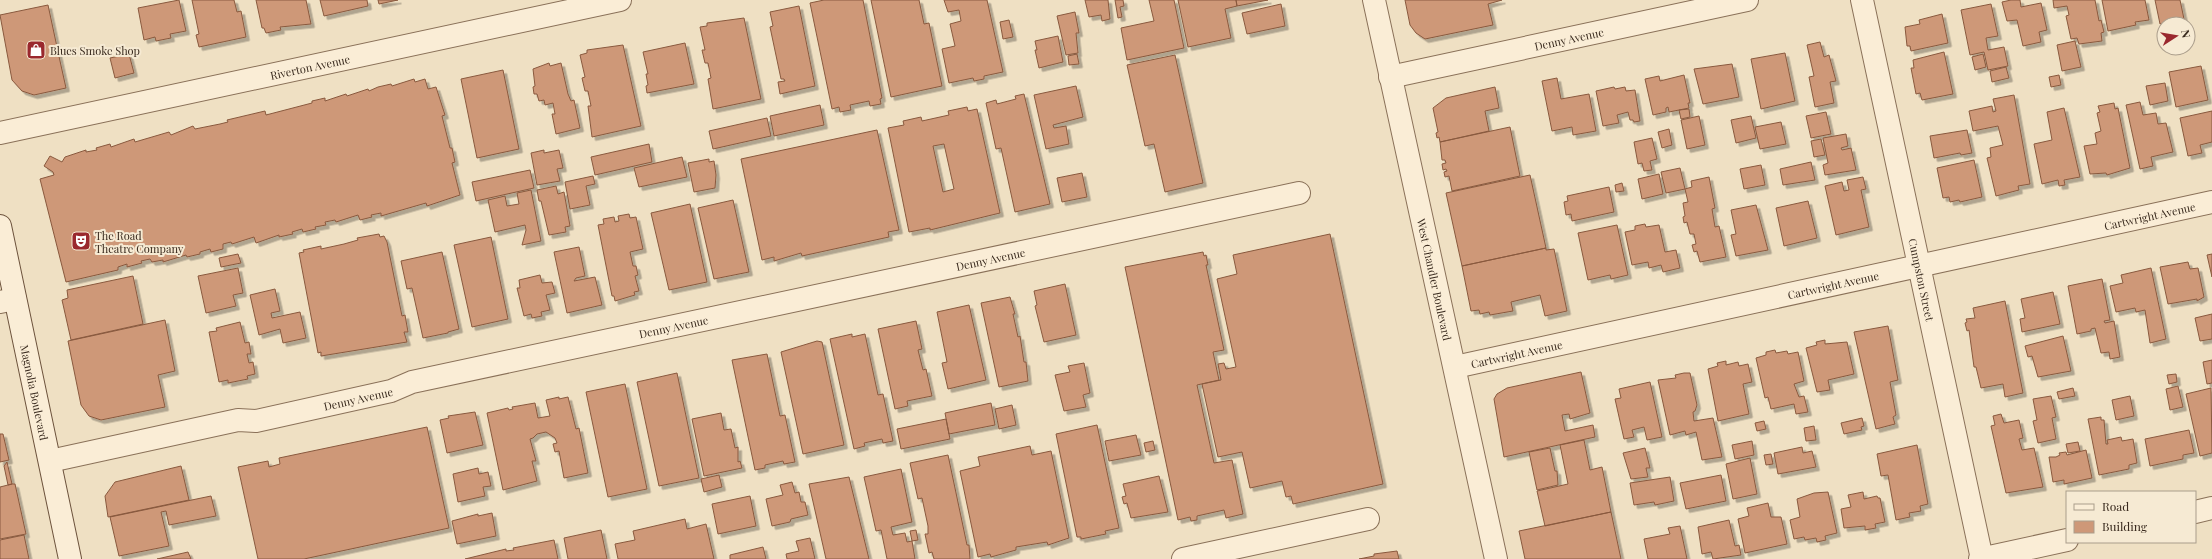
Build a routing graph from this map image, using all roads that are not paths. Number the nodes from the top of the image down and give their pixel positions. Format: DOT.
graph roads {
  1 [pos="620,0"];
  2 [pos="1374,0"];
  3 [pos="1747,0"];
  4 [pos="1862,0"];
  5 [pos="1390,77"];
  6 [pos="0,134"];
  7 [pos="1299,193"];
  8 [pos="2212,202"];
  9 [pos="0,226"];
  10 [pos="1920,266"];
  11 [pos="8,300"];
  12 [pos="1455,367"];
  13 [pos="50,461"];
  14 [pos="2212,508"];
  15 [pos="2196,512"];
  16 [pos="1368,519"];
  17 [pos="2066,540"];
  18 [pos="70,559"];
  19 [pos="1183,559"];
  20 [pos="1496,559"];
  21 [pos="1981,559"];
  1 -- 6 [label="street, Riverton Avenue"];
  2 -- 5 [label="street, West Chandler Boulevard"];
  3 -- 5 [label="street, Denny Avenue"];
  4 -- 10 [label="street, Cumpston Street"];
  5 -- 12 [label="street, West Chandler Boulevard"];
  7 -- 13 [label="street, Denny Avenue"];
  8 -- 10 [label="street, Cartwright Avenue"];
  9 -- 11 [label="street, Magnolia Boulevard"];
  10 -- 12 [label="street, Cartwright Avenue"];
  10 -- 21 [label="street, Cumpston Street"];
  11 -- 13 [label="street, Magnolia Boulevard"];
  12 -- 20 [label="street, West Chandler Boulevard"];
  13 -- 18 [label="street, Magnolia Boulevard"];
  14 -- 15 [label="street"];
  16 -- 19 [label="street"];
  17 -- 21 [label="street"];
}
